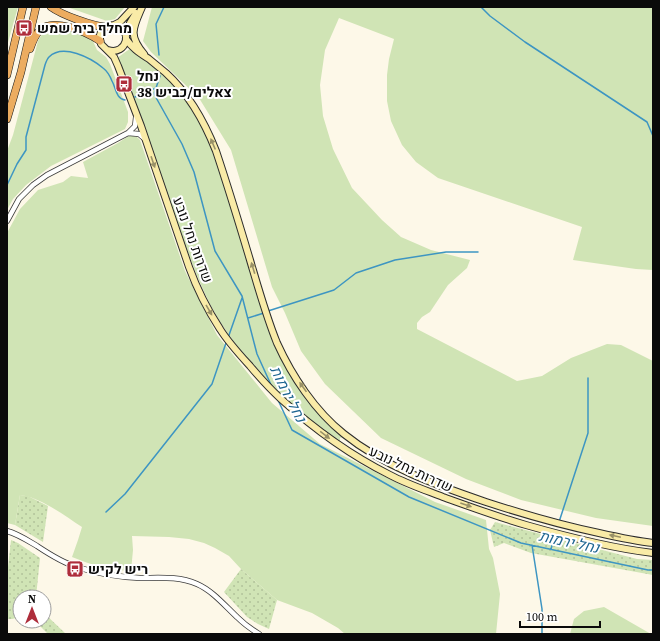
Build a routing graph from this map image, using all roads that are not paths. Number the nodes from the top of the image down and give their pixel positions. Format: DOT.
graph roads {
  1 [pos="23,7"];
  2 [pos="36,7"];
  3 [pos="51,7"];
  4 [pos="134,7"];
  5 [pos="141,7"];
  6 [pos="114,25"];
  7 [pos="106,27"];
  8 [pos="126,37"];
  9 [pos="100,41"];
  10 [pos="106,50"];
  11 [pos="148,58"];
  12 [pos="21,72"];
  13 [pos="7,75"];
  14 [pos="136,115"];
  15 [pos="7,119"];
  16 [pos="128,132"];
  17 [pos="145,139"];
  18 [pos="7,221"];
  19 [pos="7,531"];
  20 [pos="653,543"];
  21 [pos="653,554"];
  22 [pos="259,634"];
  1 -- 13 [label="highway"];
  2 -- 12 [label="highway"];
  3 -- 7 [label="highway"];
  4 -- 6 [label="main road"];
  5 -- 8 [label="main road"];
  5 -- 11 [label="main road"];
  6 -- 7 [label="main road"];
  6 -- 8 [label="main road"];
  7 -- 9 [label="main road"];
  8 -- 10 [label="main road"];
  8 -- 11 [label="main road, שדרות נחל נובע"];
  9 -- 10 [label="main road"];
  9 -- 12 [label="highway"];
  10 -- 14 [label="main road, שדרות נחל נובע"];
  20 -- 11 [label="main road, שדרות נחל נובע, one-way"];
  12 -- 15 [label="highway"];
  14 -- 16 [label="street"];
  14 -- 17 [label="main road, שדרות נחל נובע"];
  16 -- 17 [label="street"];
  16 -- 18 [label="street"];
  17 -- 21 [label="main road, שדרות נחל נובע, one-way"];
  19 -- 22 [label="street"];
}
